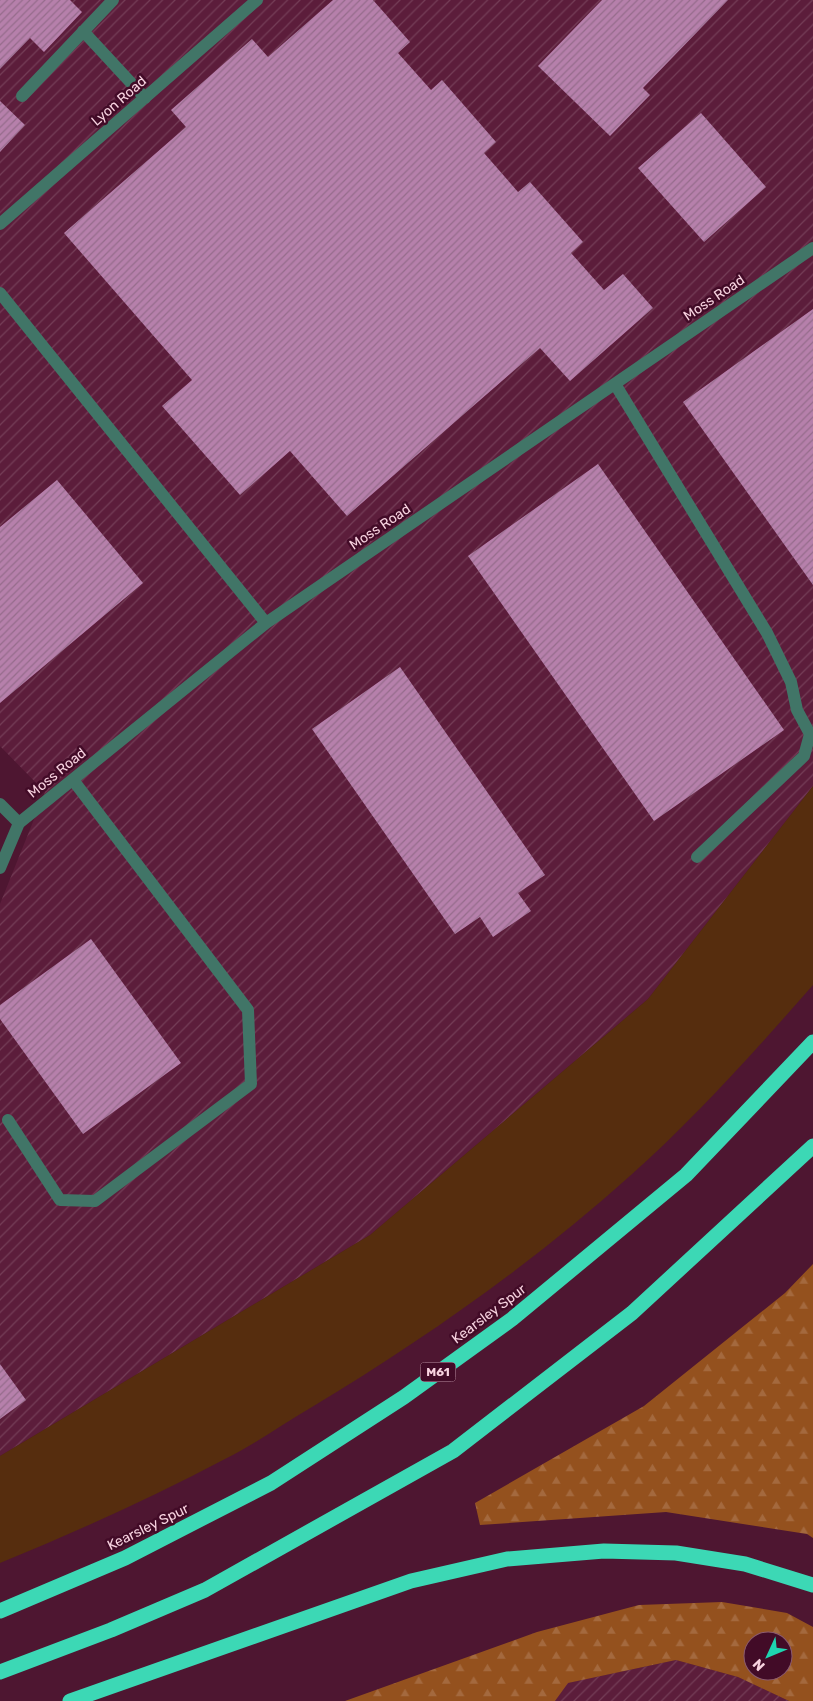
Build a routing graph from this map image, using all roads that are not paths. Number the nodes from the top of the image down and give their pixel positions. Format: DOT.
graph roads {
  1 [pos="113,0"];
  2 [pos="257,0"];
  3 [pos="83,31"];
  4 [pos="22,96"];
  5 [pos="145,98"];
  6 [pos="0,224"];
  7 [pos="813,248"];
  8 [pos="0,293"];
  9 [pos="615,384"];
  10 [pos="266,623"];
  11 [pos="73,780"];
  12 [pos="0,804"];
  13 [pos="19,823"];
  14 [pos="697,857"];
  15 [pos="0,868"];
  16 [pos="813,1042"];
  17 [pos="8,1120"];
  18 [pos="813,1146"];
  19 [pos="813,1585"];
  20 [pos="0,1611"];
  21 [pos="0,1672"];
  22 [pos="70,1701"];
  1 -- 3 [label="street"];
  2 -- 5 [label="street, Lyon Road"];
  3 -- 4 [label="street"];
  3 -- 5 [label="street"];
  5 -- 6 [label="street, Lyon Road"];
  7 -- 9 [label="street, Moss Road"];
  8 -- 10 [label="street"];
  9 -- 10 [label="street, Moss Road"];
  9 -- 14 [label="street"];
  10 -- 11 [label="street, Moss Road"];
  11 -- 13 [label="street, Moss Road"];
  11 -- 17 [label="street"];
  12 -- 13 [label="street"];
  13 -- 15 [label="street, Moss Road"];
  16 -- 20 [label="highway, Kearsley Spur / M61"];
  18 -- 21 [label="highway"];
  19 -- 22 [label="highway"];
}
